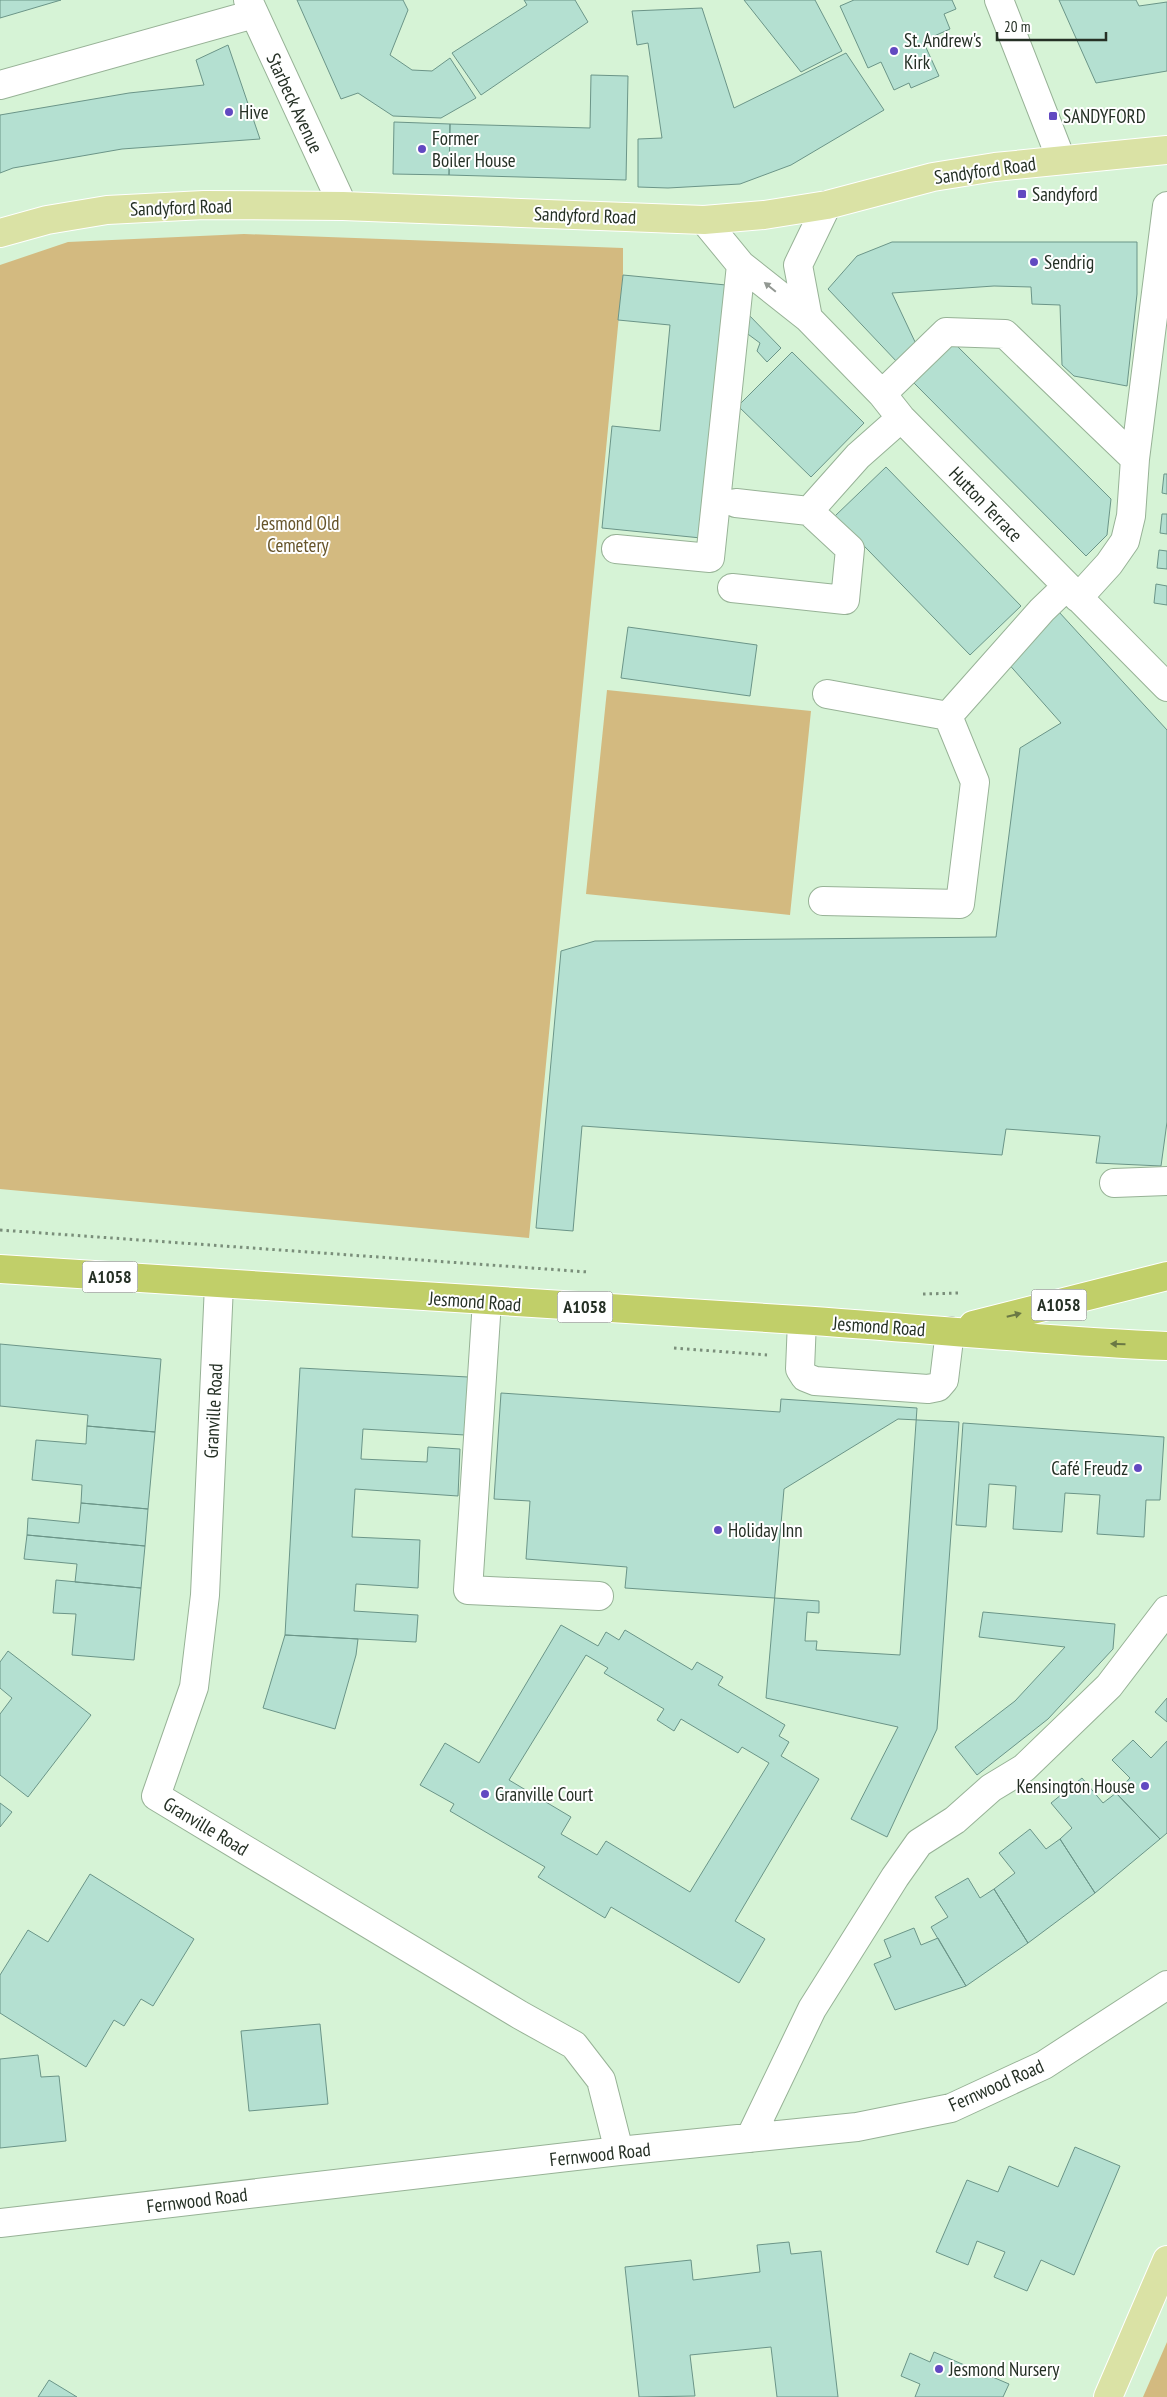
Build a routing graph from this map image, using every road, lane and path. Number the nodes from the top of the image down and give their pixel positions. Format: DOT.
graph roads {
  1 [pos="999,0"];
  2 [pos="251,7"];
  3 [pos="0,85"];
  4 [pos="1167,150"];
  5 [pos="1061,159"];
  6 [pos="827,205"];
  7 [pos="343,206"];
  8 [pos="1167,206"];
  9 [pos="704,220"];
  10 [pos="0,233"];
  11 [pos="742,264"];
  12 [pos="808,318"];
  13 [pos="882,394"];
  14 [pos="902,418"];
  15 [pos="1135,459"];
  16 [pos="736,503"];
  17 [pos="809,511"];
  18 [pos="616,549"];
  19 [pos="732,588"];
  20 [pos="1072,592"];
  21 [pos="1167,687"];
  22 [pos="827,694"];
  23 [pos="948,716"];
  24 [pos="823,901"];
  25 [pos="1167,1181"];
  26 [pos="1114,1183"];
  27 [pos="0,1230"];
  28 [pos="0,1269"];
  29 [pos="592,1272"];
  30 [pos="1167,1276"];
  31 [pos="219,1285"];
  32 [pos="916,1293"];
  33 [pos="967,1293"];
  34 [pos="487,1301"];
  35 [pos="802,1321"];
  36 [pos="950,1331"];
  37 [pos="1167,1346"];
  38 [pos="599,1596"];
  39 [pos="1167,1610"];
  40 [pos="1167,1985"];
  41 [pos="750,2138"];
  42 [pos="619,2151"];
  43 [pos="0,2223"];
  44 [pos="1167,2260"];
  45 [pos="1108,2397"];
  1 -- 5 [label="street"];
  2 -- 3 [label="street"];
  2 -- 7 [label="street, Starbeck Avenue"];
  4 -- 5 [label="main road, Sandyford Road"];
  5 -- 6 [label="main road, Sandyford Road"];
  6 -- 9 [label="main road, Sandyford Road"];
  6 -- 12 [label="street"];
  7 -- 9 [label="main road, Sandyford Road"];
  7 -- 10 [label="main road, Sandyford Road"];
  8 -- 15 [label="street"];
  9 -- 11 [label="street, Hutton Terrace"];
  12 -- 11 [label="street, Hutton Terrace, one-way"];
  11 -- 18 [label="street"];
  12 -- 13 [label="street, Hutton Terrace"];
  13 -- 14 [label="street, Hutton Terrace"];
  13 -- 15 [label="street"];
  14 -- 17 [label="street"];
  14 -- 20 [label="street, Hutton Terrace"];
  15 -- 20 [label="street"];
  16 -- 17 [label="street"];
  17 -- 19 [label="street"];
  20 -- 21 [label="street, Hutton Terrace"];
  20 -- 23 [label="street"];
  22 -- 23 [label="street"];
  23 -- 24 [label="street"];
  25 -- 26 [label="street"];
  27 -- 29 [label="path"];
  28 -- 31 [label="highway, Jesmond Road / A1058"];
  36 -- 30 [label="highway, Jesmond Road / A1058, one-way"];
  31 -- 34 [label="highway, Jesmond Road / A1058"];
  31 -- 42 [label="street, Granville Road"];
  32 -- 33 [label="path"];
  34 -- 35 [label="highway, Jesmond Road / A1058"];
  34 -- 38 [label="street"];
  35 -- 36 [label="highway, Jesmond Road / A1058"];
  35 -- 36 [label="street"];
  37 -- 36 [label="highway, Jesmond Road / A1058, one-way"];
  39 -- 41 [label="street"];
  40 -- 41 [label="street, Fernwood Road"];
  41 -- 42 [label="street, Fernwood Road"];
  42 -- 43 [label="street, Fernwood Road"];
  44 -- 45 [label="main road"];
}
